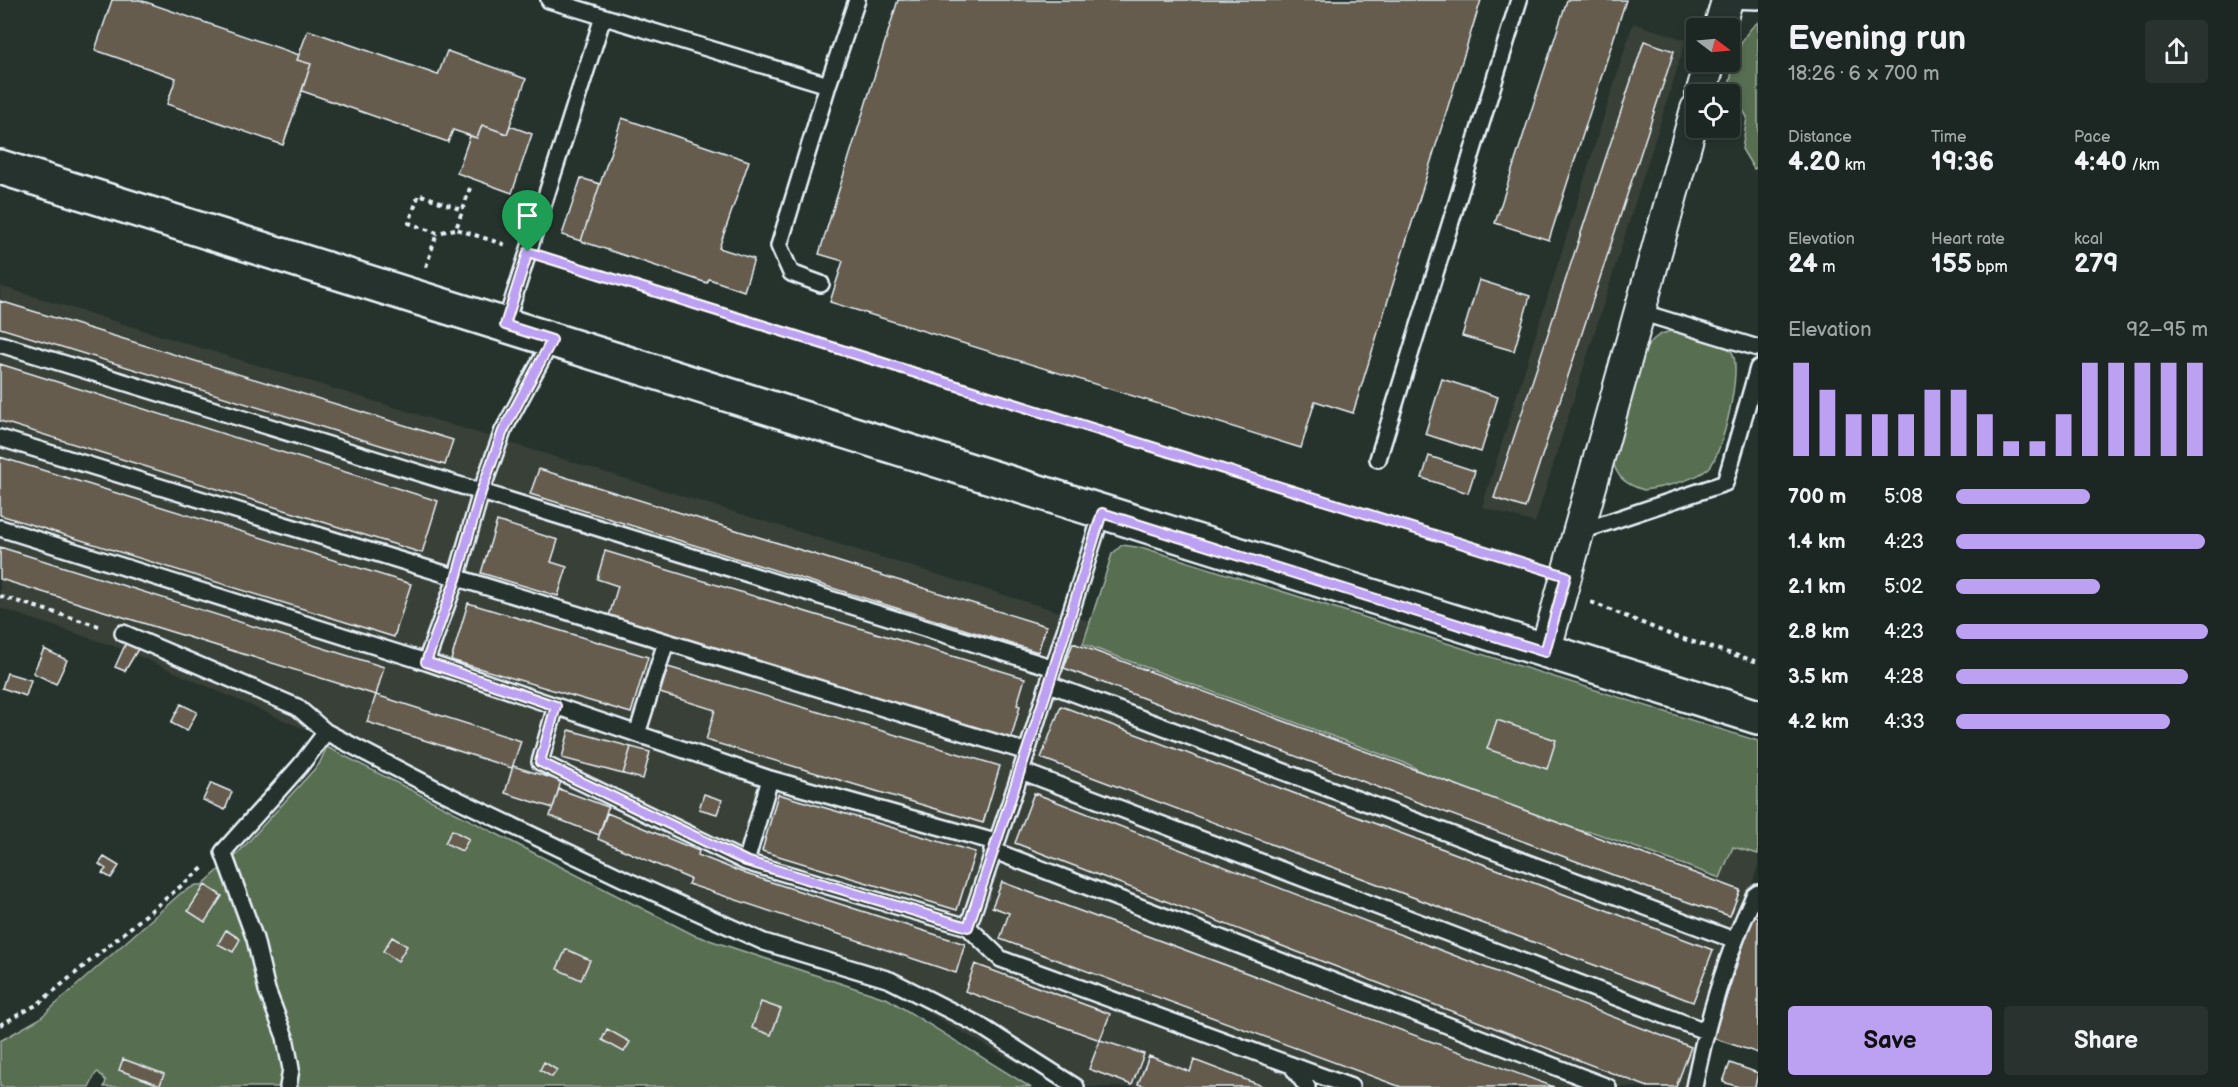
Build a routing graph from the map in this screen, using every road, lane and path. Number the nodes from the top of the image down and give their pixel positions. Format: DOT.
graph roads {
  1 [pos="549,0"];
  2 [pos="856,0"];
  3 [pos="1519,0"];
  4 [pos="1758,1"];
  5 [pos="1724,10"];
  6 [pos="603,17"];
  7 [pos="828,85"];
  8 [pos="1688,138"];
  9 [pos="0,167"];
  10 [pos="470,188"];
  11 [pos="462,210"];
  12 [pos="456,229"];
  13 [pos="437,233"];
  14 [pos="528,252"];
  15 [pos="423,276"];
  16 [pos="821,284"];
  17 [pos="1640,312"];
  18 [pos="505,325"];
  19 [pos="552,340"];
  20 [pos="0,344"];
  21 [pos="1758,348"];
  22 [pos="1758,368"];
  23 [pos="0,438"];
  24 [pos="1378,459"];
  25 [pos="481,492"];
  26 [pos="1102,513"];
  27 [pos="0,528"];
  28 [pos="1579,532"];
  29 [pos="456,579"];
  30 [pos="1564,583"];
  31 [pos="0,596"];
  32 [pos="123,633"];
  33 [pos="666,642"];
  34 [pos="1545,652"];
  35 [pos="426,662"];
  36 [pos="1758,662"];
  37 [pos="1054,668"];
  38 [pos="1049,684"];
  39 [pos="556,706"];
  40 [pos="1758,717"];
  41 [pos="326,732"];
  42 [pos="637,734"];
  43 [pos="1027,752"];
  44 [pos="1021,771"];
  45 [pos="770,779"];
  46 [pos="994,846"];
  47 [pos="223,852"];
  48 [pos="746,861"];
  49 [pos="1758,893"];
  50 [pos="968,927"];
  51 [pos="1734,940"];
  52 [pos="0,1025"];
  53 [pos="1705,1031"];
  54 [pos="1291,1065"];
  55 [pos="288,1087"];
  56 [pos="1076,1087"];
  57 [pos="1307,1087"];
  58 [pos="1351,1087"];
  59 [pos="1608,1087"];
  60 [pos="1694,1087"];
  1 -- 6 [label="lane"];
  2 -- 7 [label="lane"];
  3 -- 24 [label="lane"];
  4 -- 5 [label="lane"];
  6 -- 7 [label="lane"];
  6 -- 14 [label="lane"];
  7 -- 16 [label="lane"];
  8 -- 17 [label="street"];
  9 -- 18 [label="street"];
  10 -- 11 [label="path"];
  11 -- 12 [label="path"];
  11 -- 13 [label="path"];
  12 -- 13 [label="path"];
  12 -- 14 [label="path"];
  13 -- 15 [label="path"];
  14 -- 18 [label="lane"];
  14 -- 30 [label="path"];
  17 -- 21 [label="lane"];
  17 -- 28 [label="street"];
  18 -- 19 [label="street"];
  19 -- 25 [label="lane"];
  19 -- 26 [label="street"];
  20 -- 25 [label="lane"];
  22 -- 28 [label="lane"];
  23 -- 29 [label="lane"];
  25 -- 29 [label="lane"];
  25 -- 37 [label="lane"];
  26 -- 34 [label="street"];
  26 -- 37 [label="lane"];
  27 -- 35 [label="lane"];
  28 -- 30 [label="street"];
  29 -- 33 [label="lane"];
  29 -- 35 [label="lane"];
  30 -- 34 [label="street"];
  30 -- 36 [label="path"];
  31 -- 32 [label="path"];
  32 -- 41 [label="lane"];
  33 -- 42 [label="lane"];
  33 -- 43 [label="lane"];
  34 -- 40 [label="street"];
  35 -- 39 [label="lane"];
  37 -- 38 [label="lane"];
  38 -- 43 [label="lane"];
  38 -- 51 [label="lane"];
  39 -- 42 [label="lane"];
  39 -- 48 [label="lane"];
  41 -- 47 [label="lane"];
  41 -- 56 [label="lane"];
  42 -- 45 [label="lane"];
  43 -- 44 [label="lane"];
  44 -- 46 [label="lane"];
  44 -- 53 [label="lane"];
  45 -- 46 [label="lane"];
  45 -- 48 [label="lane"];
  46 -- 50 [label="lane"];
  46 -- 59 [label="lane"];
  47 -- 52 [label="path"];
  47 -- 55 [label="lane"];
  48 -- 50 [label="lane"];
  49 -- 51 [label="lane"];
  50 -- 54 [label="lane"];
  51 -- 53 [label="lane"];
  53 -- 60 [label="lane"];
  54 -- 57 [label="lane"];
  54 -- 58 [label="lane"];
}
